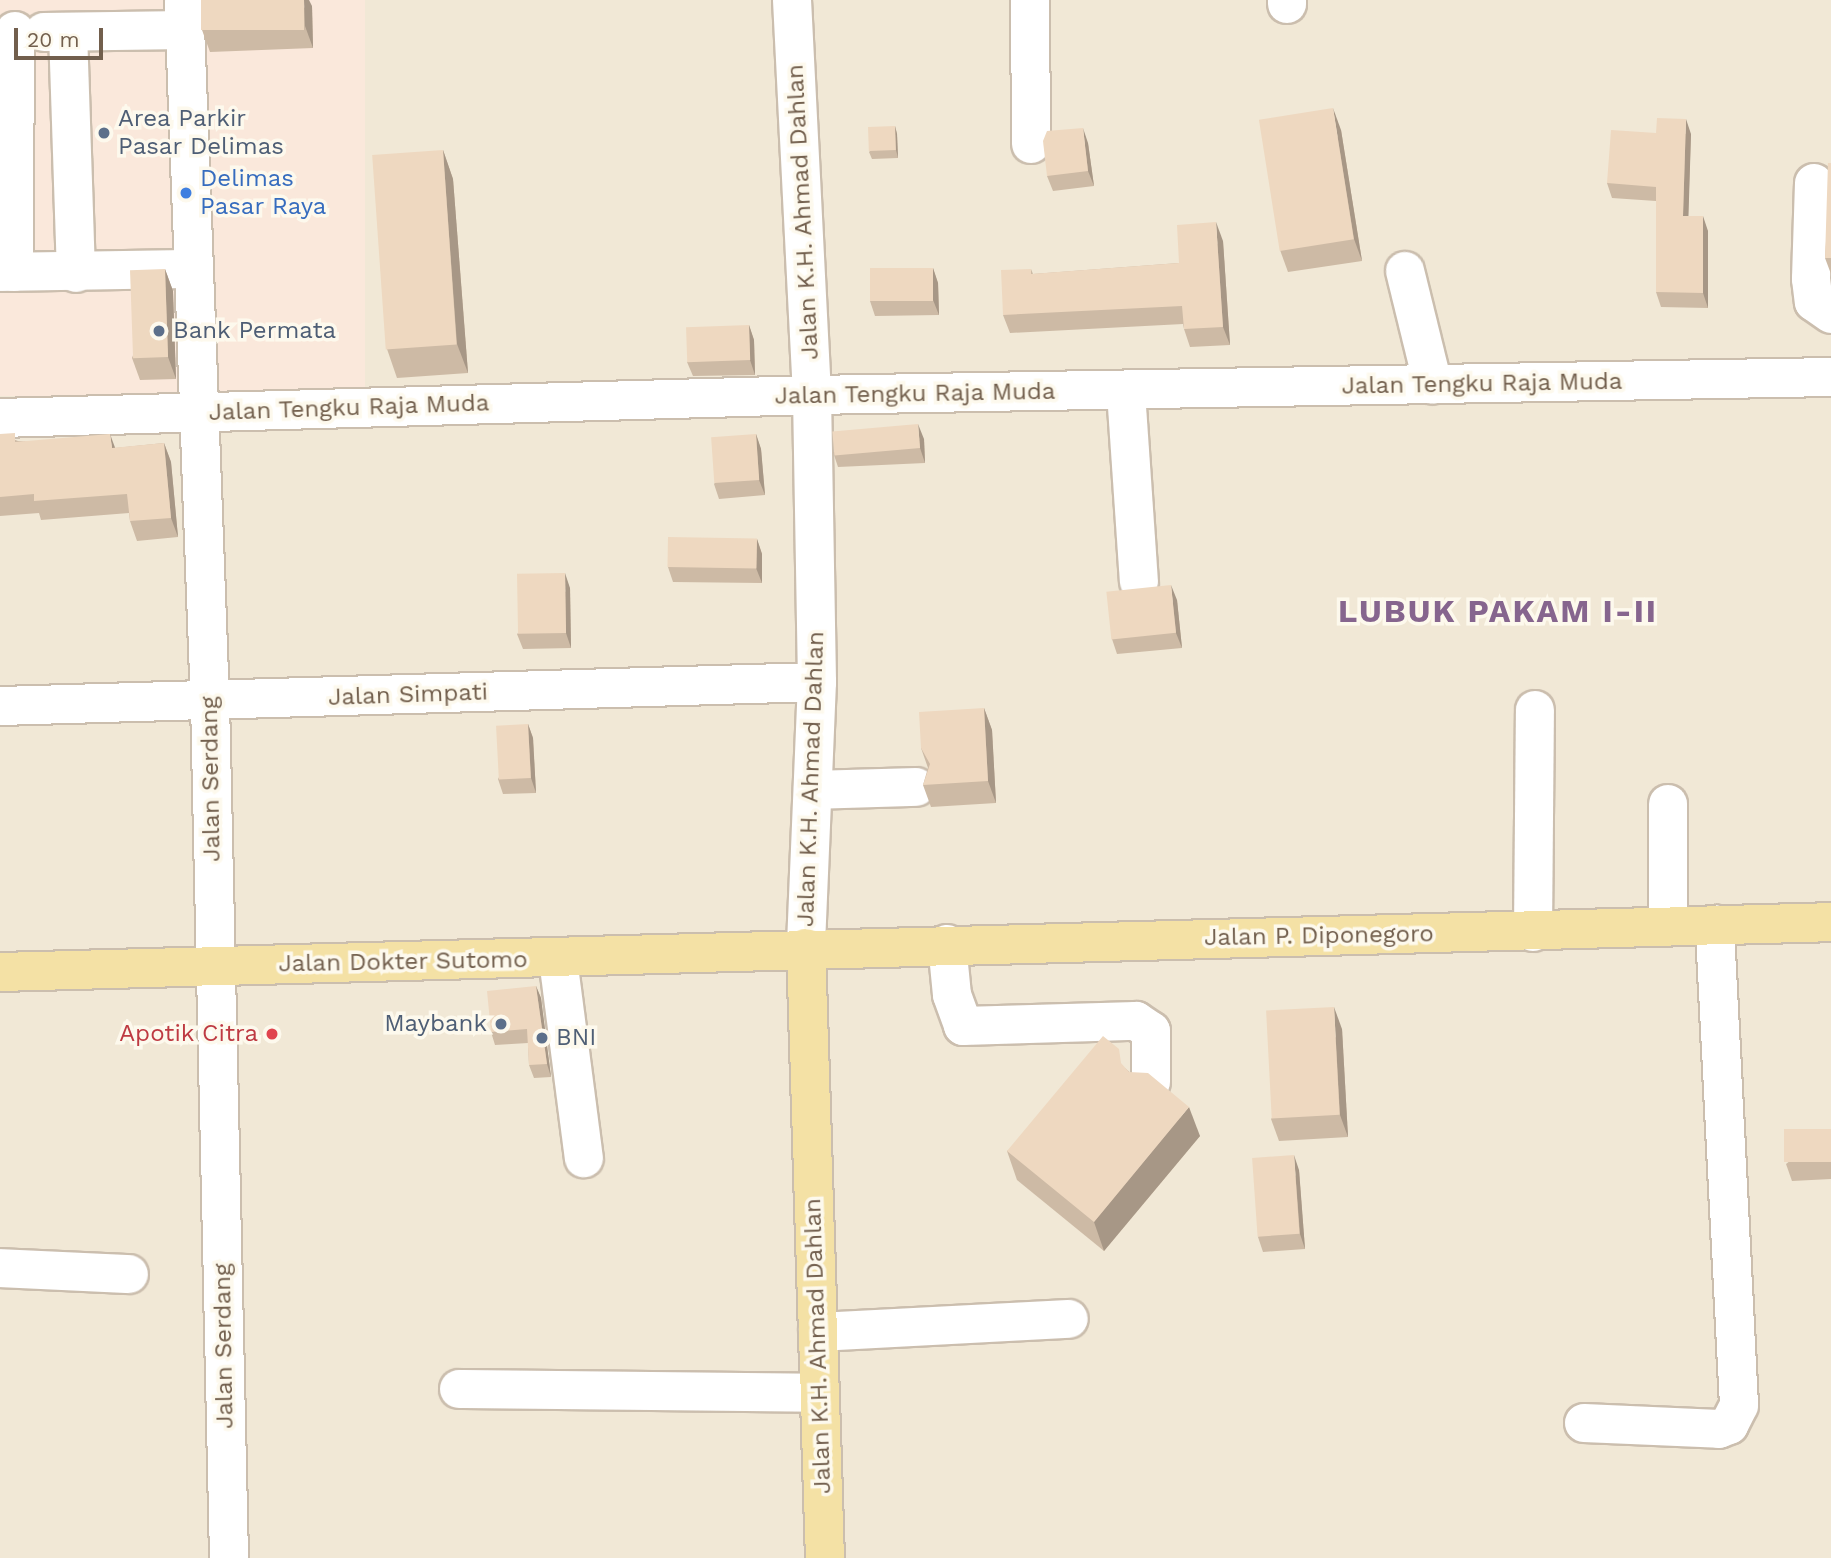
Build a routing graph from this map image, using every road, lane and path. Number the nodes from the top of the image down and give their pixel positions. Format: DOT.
graph roads {
  1 [pos="792,0"];
  2 [pos="1030,0"];
  3 [pos="185,15"];
  4 [pos="7,32"];
  5 [pos="68,32"];
  6 [pos="1031,144"];
  7 [pos="1814,183"];
  8 [pos="194,269"];
  9 [pos="1405,271"];
  10 [pos="7,272"];
  11 [pos="76,273"];
  12 [pos="1831,314"];
  13 [pos="1831,377"];
  14 [pos="1433,385"];
  15 [pos="1126,392"];
  16 [pos="812,395"];
  17 [pos="198,412"];
  18 [pos="0,418"];
  19 [pos="1139,582"];
  20 [pos="817,682"];
  21 [pos="210,701"];
  22 [pos="0,706"];
  23 [pos="1535,710"];
  24 [pos="916,787"];
  25 [pos="813,790"];
  26 [pos="1668,804"];
  27 [pos="1831,922"];
  28 [pos="1715,925"];
  29 [pos="1668,926"];
  30 [pos="1533,932"];
  31 [pos="947,944"];
  32 [pos="806,948"];
  33 [pos="558,959"];
  34 [pos="215,966"];
  35 [pos="0,972"];
  36 [pos="1151,1082"];
  37 [pos="584,1158"];
  38 [pos="0,1268"];
  39 [pos="129,1274"];
  40 [pos="1069,1319"];
  41 [pos="818,1332"];
  42 [pos="459,1389"];
  43 [pos="820,1393"];
  44 [pos="1584,1423"];
  45 [pos="229,1558"];
  46 [pos="825,1558"];
  1 -- 16 [label="street, Jalan K.H. Ahmad Dahlan"];
  2 -- 6 [label="street"];
  3 -- 5 [label="street"];
  3 -- 8 [label="street, Jalan Serdang"];
  4 -- 5 [label="street"];
  4 -- 10 [label="street"];
  5 -- 11 [label="street"];
  7 -- 12 [label="street"];
  8 -- 11 [label="street"];
  8 -- 17 [label="street, Jalan Serdang"];
  9 -- 14 [label="street"];
  10 -- 11 [label="street"];
  13 -- 14 [label="street, Jalan Tengku Raja Muda"];
  14 -- 15 [label="street, Jalan Tengku Raja Muda"];
  15 -- 16 [label="street, Jalan Tengku Raja Muda"];
  15 -- 19 [label="street"];
  16 -- 17 [label="street, Jalan Tengku Raja Muda"];
  16 -- 20 [label="street, Jalan K.H. Ahmad Dahlan"];
  17 -- 18 [label="street, Jalan Tengku Raja Muda"];
  17 -- 21 [label="street, Jalan Serdang"];
  20 -- 21 [label="street, Jalan Simpati"];
  20 -- 25 [label="street, Jalan K.H. Ahmad Dahlan"];
  21 -- 22 [label="street, Jalan Simpati"];
  21 -- 34 [label="street, Jalan Serdang"];
  23 -- 30 [label="street"];
  24 -- 25 [label="street"];
  25 -- 32 [label="street, Jalan K.H. Ahmad Dahlan"];
  26 -- 29 [label="street"];
  27 -- 28 [label="main road, Jalan P. Diponegoro"];
  28 -- 29 [label="main road, Jalan P. Diponegoro"];
  28 -- 44 [label="street"];
  29 -- 30 [label="main road, Jalan P. Diponegoro"];
  30 -- 31 [label="main road, Jalan P. Diponegoro"];
  31 -- 32 [label="main road, Jalan P. Diponegoro"];
  31 -- 36 [label="street"];
  32 -- 33 [label="main road, Jalan Dokter Sutomo"];
  32 -- 41 [label="main road, Jalan K.H. Ahmad Dahlan"];
  33 -- 34 [label="main road, Jalan Dokter Sutomo"];
  33 -- 37 [label="street"];
  34 -- 35 [label="main road, Jalan Dokter Sutomo"];
  34 -- 45 [label="street, Jalan Serdang"];
  38 -- 39 [label="street"];
  40 -- 41 [label="street"];
  41 -- 43 [label="main road, Jalan K.H. Ahmad Dahlan"];
  42 -- 43 [label="street"];
  43 -- 46 [label="main road, Jalan K.H. Ahmad Dahlan"];
}
